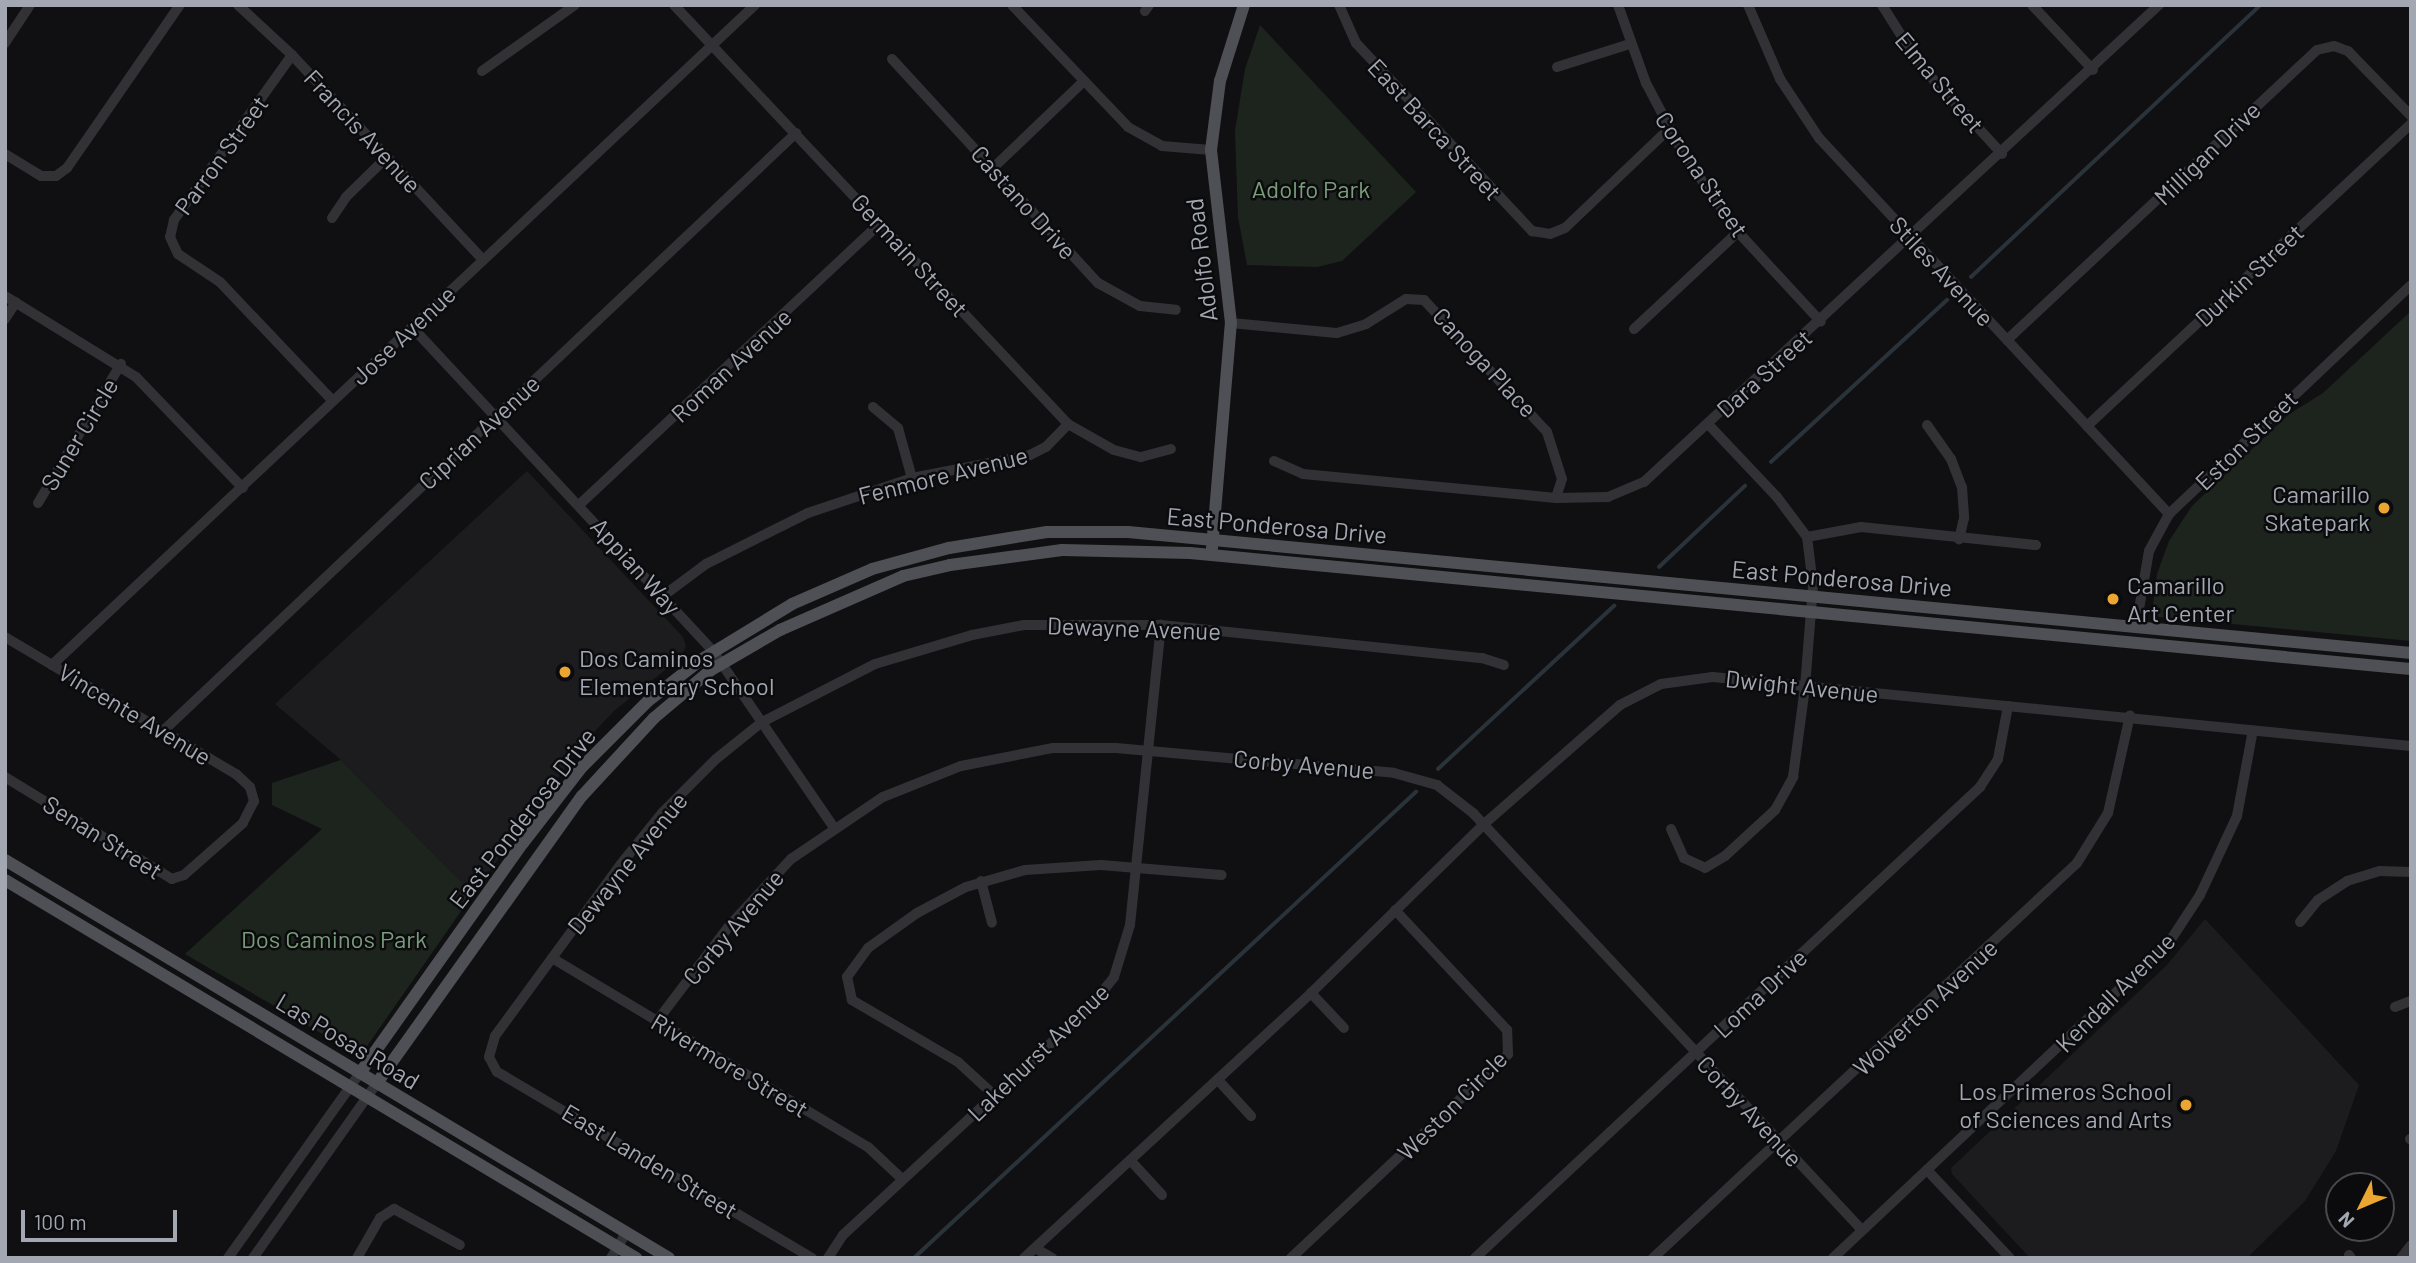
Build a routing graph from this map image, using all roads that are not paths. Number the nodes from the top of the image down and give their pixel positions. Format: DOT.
graph roads {
  1 [pos="30,5"];
  2 [pos="180,5"];
  3 [pos="238,5"];
  4 [pos="575,5"];
  5 [pos="674,5"];
  6 [pos="755,5"];
  7 [pos="1013,5"];
  8 [pos="1244,5"];
  9 [pos="1339,5"];
  10 [pos="1618,5"];
  11 [pos="1748,5"];
  12 [pos="1882,5"];
  13 [pos="2032,5"];
  14 [pos="2159,5"];
  15 [pos="5,43"];
  16 [pos="1630,44"];
  17 [pos="713,45"];
  18 [pos="292,55"];
  19 [pos="892,59"];
  20 [pos="1558,67"];
  21 [pos="2093,70"];
  22 [pos="482,71"];
  23 [pos="1084,81"];
  24 [pos="2411,116"];
  25 [pos="2411,124"];
  26 [pos="1669,129"];
  27 [pos="796,133"];
  28 [pos="1211,150"];
  29 [pos="5,154"];
  30 [pos="2002,154"];
  31 [pos="387,157"];
  32 [pos="993,168"];
  33 [pos="332,218"];
  34 [pos="880,223"];
  35 [pos="1738,232"];
  36 [pos="1912,238"];
  37 [pos="483,260"];
  38 [pos="2411,285"];
  39 [pos="5,296"];
  40 [pos="16,302"];
  41 [pos="1176,310"];
  42 [pos="5,318"];
  43 [pos="1821,322"];
  44 [pos="1231,323"];
  45 [pos="412,327"];
  46 [pos="1634,329"];
  47 [pos="2007,340"];
  48 [pos="121,364"];
  49 [pos="332,401"];
  50 [pos="873,407"];
  51 [pos="495,415"];
  52 [pos="1068,424"];
  53 [pos="1708,424"];
  54 [pos="1927,425"];
  55 [pos="2087,426"];
  56 [pos="1171,449"];
  57 [pos="1274,461"];
  58 [pos="912,478"];
  59 [pos="243,488"];
  60 [pos="1556,498"];
  61 [pos="37,503"];
  62 [pos="579,505"];
  63 [pos="2169,514"];
  64 [pos="1807,537"];
  65 [pos="1959,539"];
  66 [pos="1212,540"];
  67 [pos="2036,545"];
  68 [pos="1211,555"];
  69 [pos="663,596"];
  70 [pos="1813,597"];
  71 [pos="1811,612"];
  72 [pos="1161,625"];
  73 [pos="2136,627"];
  74 [pos="5,637"];
  75 [pos="2133,643"];
  76 [pos="713,651"];
  77 [pos="2411,653"];
  78 [pos="722,663"];
  79 [pos="1504,664"];
  80 [pos="52,665"];
  81 [pos="2411,669"];
  82 [pos="1805,687"];
  83 [pos="2008,706"];
  84 [pos="2130,715"];
  85 [pos="762,722"];
  86 [pos="2253,730"];
  87 [pos="163,732"];
  88 [pos="2411,746"];
  89 [pos="1148,749"];
  90 [pos="5,777"];
  91 [pos="254,801"];
  92 [pos="1483,825"];
  93 [pos="833,826"];
  94 [pos="1671,829"];
  95 [pos="5,860"];
  96 [pos="1136,869"];
  97 [pos="2411,872"];
  98 [pos="1222,875"];
  99 [pos="5,880"];
  100 [pos="981,881"];
  101 [pos="1395,910"];
  102 [pos="2300,922"];
  103 [pos="992,923"];
  104 [pos="552,958"];
  105 [pos="139,960"];
  106 [pos="1311,993"];
  107 [pos="237,999"];
  108 [pos="2411,1001"];
  109 [pos="2395,1007"];
  110 [pos="657,1021"];
  111 [pos="1344,1028"];
  112 [pos="1696,1053"];
  113 [pos="490,1062"];
  114 [pos="360,1073"];
  115 [pos="1218,1080"];
  116 [pos="377,1083"];
  117 [pos="351,1087"];
  118 [pos="995,1096"];
  119 [pos="368,1097"];
  120 [pos="1251,1116"];
  121 [pos="1778,1141"];
  122 [pos="1131,1161"];
  123 [pos="1927,1170"];
  124 [pos="902,1179"];
  125 [pos="1162,1195"];
  126 [pos="1862,1230"];
  127 [pos="626,1233"];
  128 [pos="460,1245"];
  129 [pos="2411,1245"];
  130 [pos="1035,1248"];
  131 [pos="614,1252"];
  132 [pos="228,1258"];
  133 [pos="253,1258"];
  134 [pos="357,1258"];
  135 [pos="636,1258"];
  136 [pos="669,1258"];
  137 [pos="812,1258"];
  138 [pos="828,1258"];
  139 [pos="1024,1258"];
  140 [pos="1052,1258"];
  141 [pos="1291,1258"];
  142 [pos="1475,1258"];
  143 [pos="1654,1258"];
  144 [pos="1833,1258"];
  145 [pos="2010,1258"];
  146 [pos="2401,1258"];
  1 -- 15 [label="street"];
  2 -- 29 [label="street"];
  3 -- 18 [label="street, Francis Avenue"];
  4 -- 22 [label="street"];
  5 -- 17 [label="street, Germain Street"];
  6 -- 17 [label="street, Jose Avenue"];
  7 -- 23 [label="street"];
  8 -- 28 [label="main road, Adolfo Road"];
  9 -- 26 [label="street, East Barca Street"];
  10 -- 16 [label="street, Corona Street"];
  11 -- 36 [label="street, Stiles Avenue"];
  12 -- 30 [label="street, Elma Street"];
  13 -- 21 [label="street"];
  14 -- 21 [label="street, Dara Street"];
  16 -- 20 [label="street"];
  16 -- 26 [label="street, Corona Street"];
  17 -- 27 [label="street, Germain Street"];
  17 -- 37 [label="street, Jose Avenue"];
  18 -- 31 [label="street, Francis Avenue"];
  18 -- 49 [label="street, Parron Street"];
  19 -- 32 [label="street, Castano Drive"];
  21 -- 30 [label="street, Dara Street"];
  23 -- 28 [label="street"];
  23 -- 32 [label="street"];
  24 -- 47 [label="street, Milligan Drive"];
  25 -- 55 [label="street, Durkin Street"];
  26 -- 35 [label="street, Corona Street"];
  27 -- 34 [label="street, Germain Street"];
  27 -- 51 [label="street, Ciprian Avenue"];
  28 -- 44 [label="main road, Adolfo Road"];
  30 -- 36 [label="street, Dara Street"];
  31 -- 33 [label="street"];
  31 -- 37 [label="street, Francis Avenue"];
  32 -- 41 [label="street, Castano Drive"];
  34 -- 52 [label="street, Germain Street"];
  34 -- 62 [label="street, Roman Avenue"];
  35 -- 43 [label="street, Corona Street"];
  35 -- 46 [label="street"];
  36 -- 43 [label="street, Dara Street"];
  36 -- 47 [label="street, Stiles Avenue"];
  37 -- 45 [label="street, Jose Avenue"];
  38 -- 63 [label="street, Eston Street"];
  39 -- 40 [label="street"];
  40 -- 42 [label="street"];
  40 -- 48 [label="street"];
  43 -- 53 [label="street, Dara Street"];
  44 -- 60 [label="street, Canoga Place"];
  44 -- 66 [label="main road, Adolfo Road"];
  45 -- 49 [label="street, Jose Avenue"];
  45 -- 51 [label="street, Appian Way"];
  47 -- 55 [label="street, Stiles Avenue"];
  48 -- 59 [label="street"];
  48 -- 61 [label="street, Suner Circle"];
  49 -- 59 [label="street, Jose Avenue"];
  50 -- 58 [label="street"];
  51 -- 62 [label="street, Appian Way"];
  51 -- 87 [label="street, Ciprian Avenue"];
  52 -- 56 [label="street, Germain Street"];
  52 -- 58 [label="street, Fenmore Avenue"];
  53 -- 60 [label="street, Dara Street"];
  53 -- 64 [label="street"];
  54 -- 65 [label="street"];
  55 -- 63 [label="street, Stiles Avenue"];
  57 -- 60 [label="street, Dara Street"];
  58 -- 69 [label="street, Fenmore Avenue"];
  59 -- 80 [label="street, Jose Avenue"];
  62 -- 69 [label="street, Appian Way"];
  63 -- 73 [label="street, Eston Street"];
  64 -- 65 [label="street"];
  64 -- 70 [label="street"];
  65 -- 67 [label="street"];
  66 -- 68 [label="main road, Adolfo Road"];
  66 -- 70 [label="main road, East Ponderosa Drive"];
  66 -- 76 [label="main road, East Ponderosa Drive"];
  68 -- 71 [label="main road, East Ponderosa Drive"];
  68 -- 78 [label="main road, East Ponderosa Drive"];
  69 -- 76 [label="street, Appian Way"];
  70 -- 71 [label="street"];
  70 -- 73 [label="main road, East Ponderosa Drive"];
  71 -- 75 [label="main road, East Ponderosa Drive"];
  71 -- 82 [label="street"];
  72 -- 79 [label="street, Dewayne Avenue"];
  72 -- 85 [label="street, Dewayne Avenue"];
  72 -- 89 [label="street, Lakehurst Avenue"];
  73 -- 75 [label="main road"];
  73 -- 77 [label="main road, East Ponderosa Drive"];
  74 -- 80 [label="street, Vincente Avenue"];
  75 -- 81 [label="main road, East Ponderosa Drive"];
  76 -- 78 [label="street, Appian Way"];
  76 -- 114 [label="main road, East Ponderosa Drive"];
  78 -- 85 [label="street, Appian Way"];
  78 -- 116 [label="main road, East Ponderosa Drive"];
  80 -- 87 [label="street, Vincente Avenue"];
  82 -- 83 [label="street, Dwight Avenue"];
  82 -- 92 [label="street, Dwight Avenue"];
  82 -- 94 [label="street"];
  83 -- 84 [label="street, Dwight Avenue"];
  83 -- 112 [label="street, Loma Drive"];
  84 -- 86 [label="street, Dwight Avenue"];
  84 -- 121 [label="street, Wolverton Avenue"];
  85 -- 93 [label="street, Appian Way"];
  85 -- 104 [label="street, Dewayne Avenue"];
  86 -- 88 [label="street, Dwight Avenue"];
  86 -- 123 [label="street, Kendall Avenue"];
  87 -- 91 [label="street, Vincente Avenue"];
  89 -- 92 [label="street, Corby Avenue"];
  89 -- 93 [label="street, Corby Avenue"];
  89 -- 96 [label="street, Lakehurst Avenue"];
  90 -- 91 [label="street, Senan Street"];
  92 -- 101 [label="street, Dwight Avenue"];
  92 -- 112 [label="street, Corby Avenue"];
  93 -- 110 [label="street, Corby Avenue"];
  95 -- 107 [label="main road, Las Posas Road"];
  96 -- 98 [label="street"];
  96 -- 100 [label="street"];
  96 -- 118 [label="street, Lakehurst Avenue"];
  97 -- 102 [label="street"];
  99 -- 105 [label="main road, Las Posas Road"];
  100 -- 103 [label="street"];
  100 -- 118 [label="street"];
  101 -- 106 [label="street, Dwight Avenue"];
  101 -- 141 [label="street, Weston Circle"];
  104 -- 110 [label="street, Rivermore Street"];
  104 -- 113 [label="street, Dewayne Avenue"];
  105 -- 107 [label="main road"];
  105 -- 117 [label="main road, Las Posas Road"];
  106 -- 111 [label="street"];
  106 -- 115 [label="street, Dwight Avenue"];
  107 -- 114 [label="main road, Las Posas Road"];
  108 -- 109 [label="street"];
  110 -- 124 [label="street, Rivermore Street"];
  112 -- 121 [label="street, Corby Avenue"];
  112 -- 142 [label="street, Loma Drive"];
  113 -- 137 [label="street, East Landen Street"];
  114 -- 116 [label="main road, Las Posas Road"];
  114 -- 117 [label="street"];
  115 -- 120 [label="street"];
  115 -- 122 [label="street, Dwight Avenue"];
  116 -- 119 [label="street"];
  116 -- 127 [label="main road, Las Posas Road"];
  117 -- 119 [label="main road, Las Posas Road"];
  117 -- 132 [label="street"];
  118 -- 124 [label="street, Lakehurst Avenue"];
  119 -- 131 [label="main road, Las Posas Road"];
  119 -- 133 [label="street"];
  121 -- 126 [label="street, Corby Avenue"];
  121 -- 143 [label="street, Wolverton Avenue"];
  122 -- 125 [label="street"];
  122 -- 130 [label="street, Dwight Avenue"];
  123 -- 126 [label="street, Kendall Avenue"];
  123 -- 145 [label="street"];
  124 -- 138 [label="street, Lakehurst Avenue"];
  126 -- 144 [label="street, Kendall Avenue"];
  127 -- 131 [label="street"];
  127 -- 136 [label="main road, Las Posas Road"];
  128 -- 134 [label="street"];
  129 -- 146 [label="street"];
  130 -- 139 [label="street, Dwight Avenue"];
  130 -- 140 [label="street"];
  131 -- 135 [label="main road, Las Posas Road"];
}
